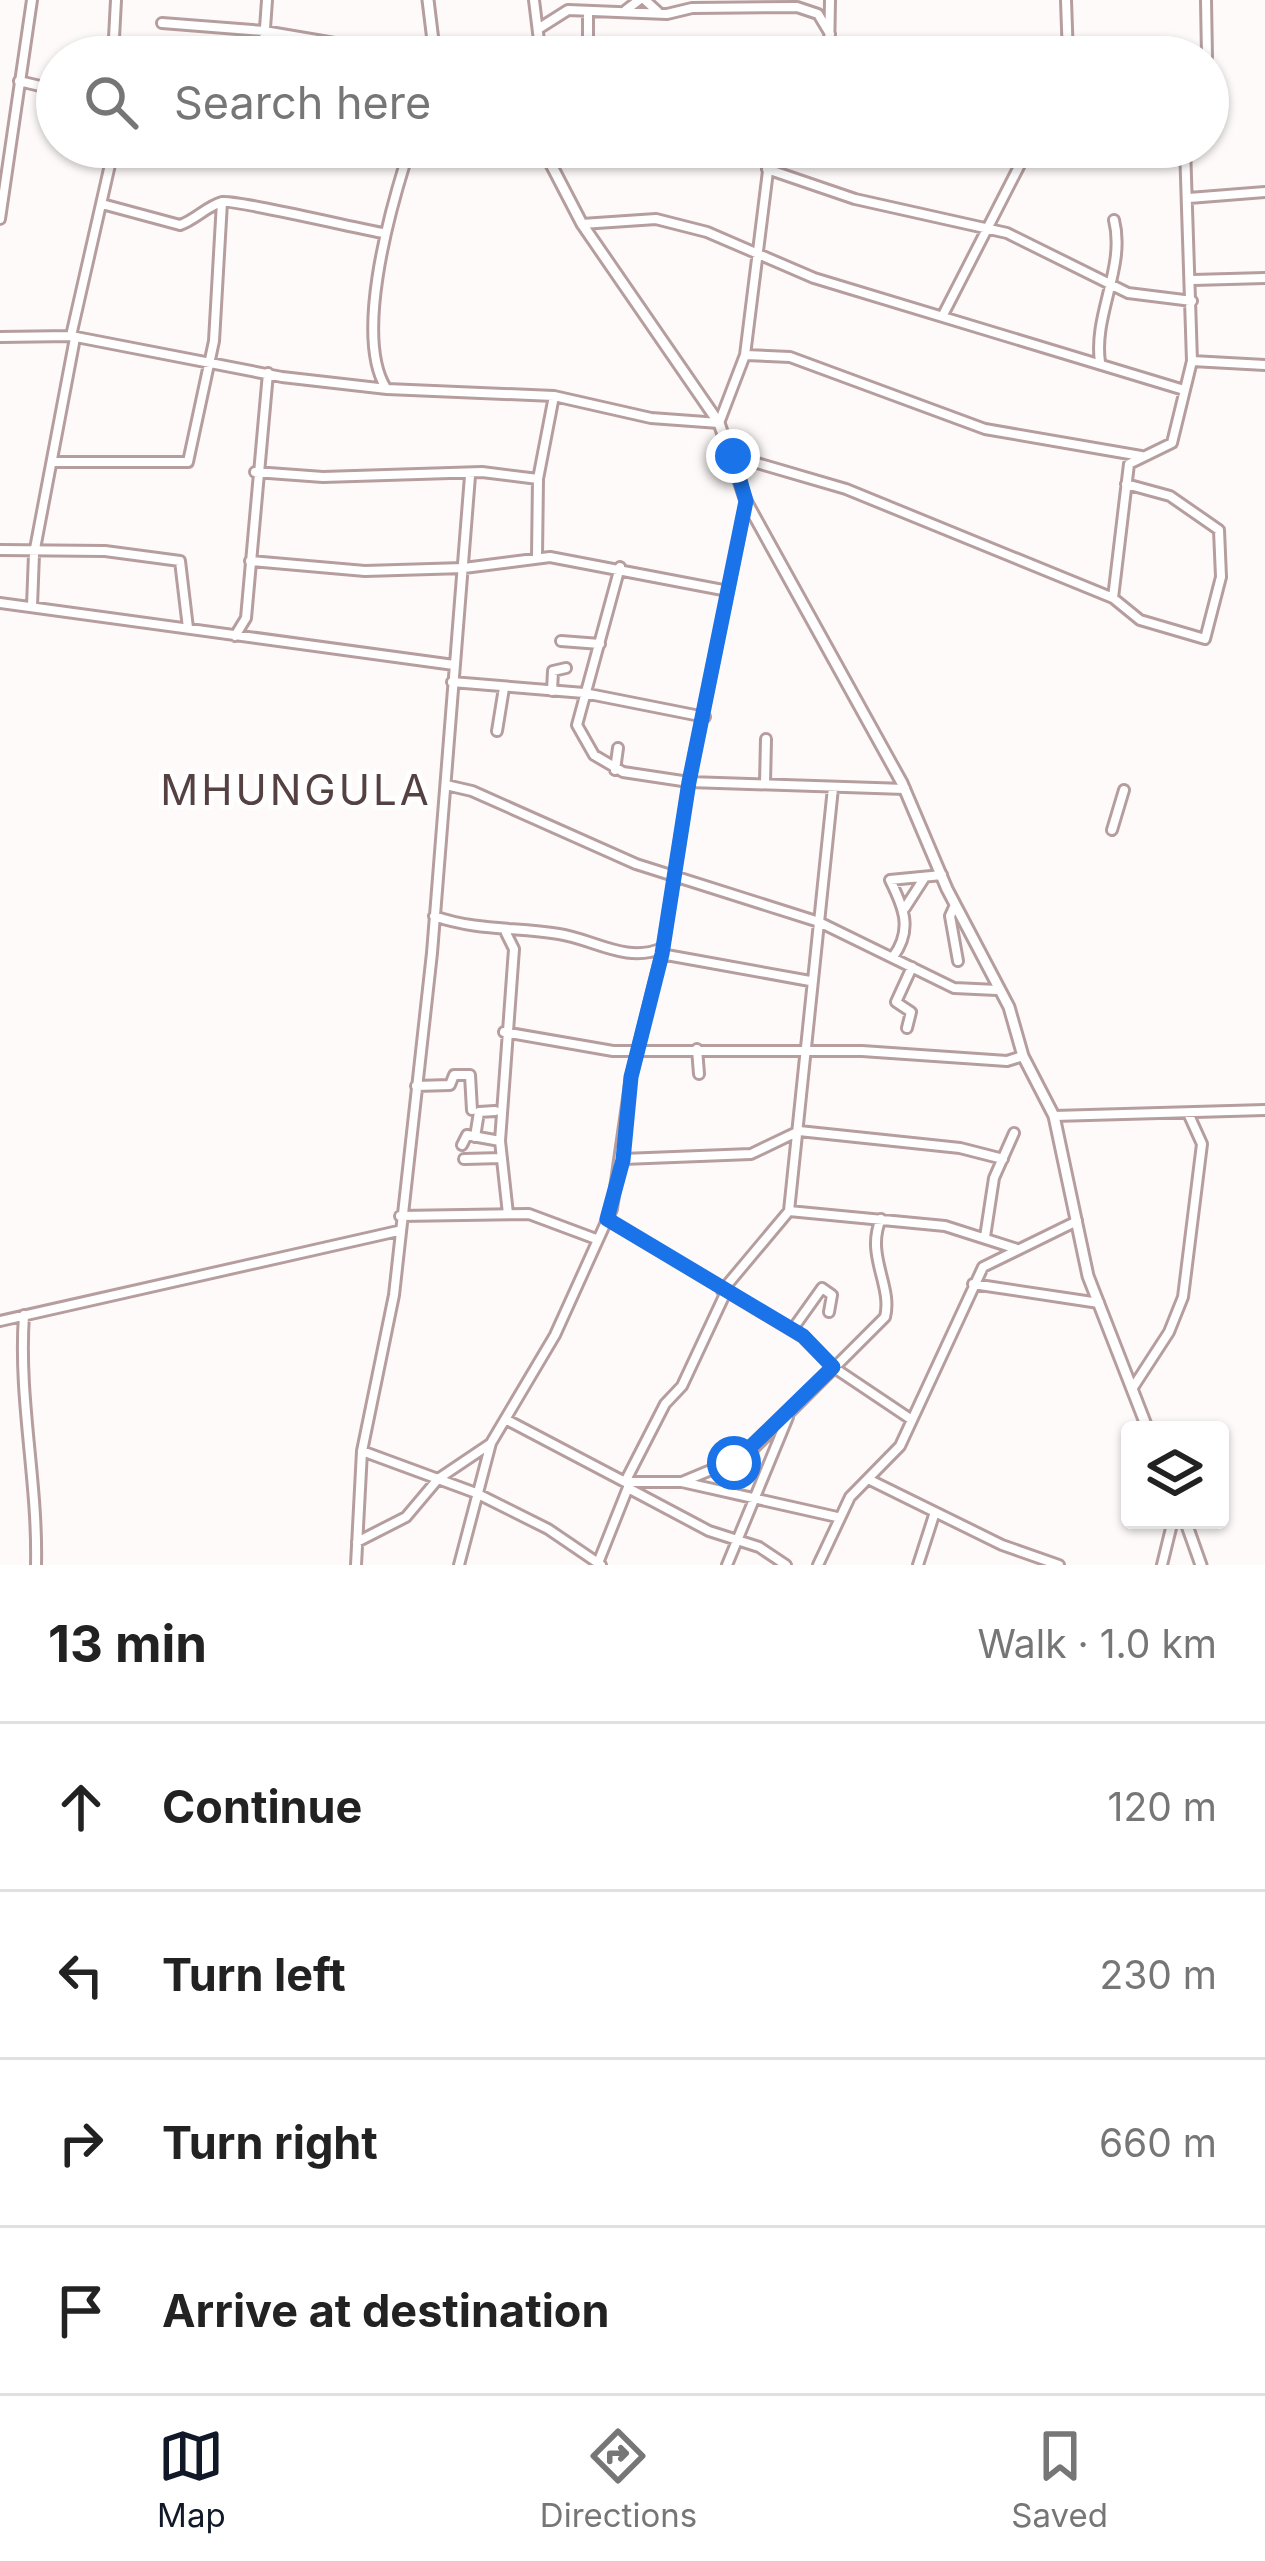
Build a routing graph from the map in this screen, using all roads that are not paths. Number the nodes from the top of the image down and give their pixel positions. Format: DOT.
graph roads {
  1 [pos="32,0"];
  2 [pos="116,0"];
  3 [pos="267,0"];
  4 [pos="428,0"];
  5 [pos="535,0"];
  6 [pos="642,0"];
  7 [pos="1066,0"];
  8 [pos="1206,0"];
  9 [pos="830,1"];
  10 [pos="588,10"];
  11 [pos="625,10"];
  12 [pos="659,13"];
  13 [pos="556,14"];
  14 [pos="818,14"];
  15 [pos="162,23"];
  16 [pos="538,29"];
  17 [pos="264,31"];
  18 [pos="830,34"];
  19 [pos="114,36"];
  20 [pos="264,36"];
  21 [pos="293,36"];
  22 [pos="432,36"];
  23 [pos="539,36"];
  24 [pos="588,36"];
  25 [pos="1067,36"];
  26 [pos="1207,36"];
  27 [pos="19,81"];
  28 [pos="36,85"];
  29 [pos="110,168"];
  30 [pos="401,168"];
  31 [pos="553,168"];
  32 [pos="1018,168"];
  33 [pos="1187,168"];
  34 [pos="767,169"];
  35 [pos="1265,193"];
  36 [pos="1189,198"];
  37 [pos="222,202"];
  38 [pos="102,204"];
  39 [pos="0,219"];
  40 [pos="1114,220"];
  41 [pos="582,224"];
  42 [pos="987,228"];
  43 [pos="383,232"];
  44 [pos="758,252"];
  45 [pos="1265,278"];
  46 [pos="1193,280"];
  47 [pos="1112,287"];
  48 [pos="1192,301"];
  49 [pos="944,314"];
  50 [pos="0,337"];
  51 [pos="73,337"];
  52 [pos="745,355"];
  53 [pos="209,360"];
  54 [pos="1192,361"];
  55 [pos="1100,362"];
  56 [pos="1265,365"];
  57 [pos="376,372"];
  58 [pos="268,373"];
  59 [pos="365,388"];
  60 [pos="387,389"];
  61 [pos="1184,390"];
  62 [pos="554,396"];
  63 [pos="719,423"];
  64 [pos="733,456"];
  65 [pos="1141,456"];
  66 [pos="55,462"];
  67 [pos="255,472"];
  68 [pos="470,476"];
  69 [pos="538,479"];
  70 [pos="1126,484"];
  71 [pos="746,501"];
  72 [pos="0,550"];
  73 [pos="34,554"];
  74 [pos="537,556"];
  75 [pos="250,561"];
  76 [pos="464,568"];
  77 [pos="620,568"];
  78 [pos="728,591"];
  79 [pos="1113,598"];
  80 [pos="0,603"];
  81 [pos="32,606"];
  82 [pos="188,628"];
  83 [pos="235,636"];
  84 [pos="561,641"];
  85 [pos="600,644"];
  86 [pos="454,665"];
  87 [pos="566,668"];
  88 [pos="451,682"];
  89 [pos="504,688"];
  90 [pos="552,691"];
  91 [pos="584,693"];
  92 [pos="705,717"];
  93 [pos="497,731"];
  94 [pos="766,739"];
  95 [pos="618,748"];
  96 [pos="615,770"];
  97 [pos="689,782"];
  98 [pos="765,783"];
  99 [pos="446,785"];
  100 [pos="833,788"];
  101 [pos="904,789"];
  102 [pos="1124,790"];
  103 [pos="1112,830"];
  104 [pos="941,875"];
  105 [pos="674,876"];
  106 [pos="925,877"];
  107 [pos="955,905"];
  108 [pos="904,910"];
  109 [pos="434,916"];
  110 [pos="819,922"];
  111 [pos="506,933"];
  112 [pos="662,951"];
  113 [pos="893,957"];
  114 [pos="958,961"];
  115 [pos="912,967"];
  116 [pos="809,981"];
  117 [pos="997,990"];
  118 [pos="907,1028"];
  119 [pos="504,1032"];
  120 [pos="697,1049"];
  121 [pos="638,1051"];
  122 [pos="803,1053"];
  123 [pos="1023,1056"];
  124 [pos="699,1074"];
  125 [pos="416,1086"];
  126 [pos="472,1110"];
  127 [pos="1265,1110"];
  128 [pos="495,1111"];
  129 [pos="1188,1112"];
  130 [pos="1054,1116"];
  131 [pos="799,1131"];
  132 [pos="1014,1133"];
  133 [pos="475,1137"];
  134 [pos="500,1142"];
  135 [pos="462,1145"];
  136 [pos="502,1158"];
  137 [pos="464,1159"];
  138 [pos="1003,1159"];
  139 [pos="623,1160"];
  140 [pos="789,1211"];
  141 [pos="508,1214"];
  142 [pos="400,1216"];
  143 [pos="607,1219"];
  144 [pos="881,1219"];
  145 [pos="1076,1221"];
  146 [pos="398,1231"];
  147 [pos="985,1237"];
  148 [pos="596,1239"];
  149 [pos="1018,1250"];
  150 [pos="973,1284"];
  151 [pos="724,1292"];
  152 [pos="1100,1303"];
  153 [pos="829,1312"];
  154 [pos="24,1315"];
  155 [pos="0,1321"];
  156 [pos="792,1330"];
  157 [pos="833,1367"];
  158 [pos="1132,1390"];
  159 [pos="789,1412"];
  160 [pos="507,1420"];
  161 [pos="912,1420"];
  162 [pos="1144,1421"];
  163 [pos="491,1443"];
  164 [pos="362,1451"];
  165 [pos="438,1479"];
  166 [pos="870,1480"];
  167 [pos="682,1482"];
  168 [pos="627,1485"];
  169 [pos="476,1493"];
  170 [pos="754,1497"];
  171 [pos="935,1512"];
  172 [pos="837,1517"];
  173 [pos="1171,1529"];
  174 [pos="1188,1529"];
  175 [pos="738,1541"];
  176 [pos="357,1542"];
  177 [pos="600,1564"];
  178 [pos="36,1565"];
  179 [pos="356,1565"];
  180 [pos="459,1565"];
  181 [pos="728,1565"];
  182 [pos="786,1565"];
  183 [pos="818,1565"];
  184 [pos="918,1565"];
  185 [pos="1059,1565"];
  186 [pos="1162,1565"];
  187 [pos="1201,1565"];
  1 -- 27 [label="street"];
  2 -- 19 [label="street"];
  3 -- 17 [label="street"];
  4 -- 22 [label="street"];
  5 -- 13 [label="street"];
  5 -- 16 [label="street"];
  6 -- 11 [label="street"];
  6 -- 12 [label="street"];
  7 -- 25 [label="street"];
  8 -- 26 [label="street"];
  9 -- 14 [label="street"];
  9 -- 18 [label="street"];
  10 -- 11 [label="street"];
  10 -- 13 [label="street"];
  10 -- 24 [label="street"];
  11 -- 12 [label="street"];
  12 -- 14 [label="street"];
  13 -- 16 [label="street"];
  14 -- 18 [label="street"];
  15 -- 17 [label="street"];
  16 -- 23 [label="street"];
  17 -- 20 [label="street"];
  17 -- 21 [label="street"];
  27 -- 28 [label="street"];
  27 -- 39 [label="street"];
  29 -- 38 [label="street"];
  30 -- 43 [label="street"];
  31 -- 41 [label="street"];
  32 -- 42 [label="street"];
  33 -- 36 [label="street"];
  34 -- 42 [label="street"];
  34 -- 44 [label="street"];
  35 -- 36 [label="street"];
  36 -- 46 [label="street"];
  37 -- 38 [label="street"];
  37 -- 43 [label="street"];
  37 -- 53 [label="street"];
  38 -- 51 [label="street"];
  40 -- 47 [label="street"];
  41 -- 44 [label="street"];
  41 -- 63 [label="street"];
  42 -- 47 [label="street"];
  42 -- 49 [label="street"];
  43 -- 57 [label="street"];
  44 -- 49 [label="street"];
  44 -- 52 [label="street"];
  45 -- 46 [label="street"];
  46 -- 48 [label="street"];
  47 -- 48 [label="street"];
  47 -- 55 [label="street"];
  48 -- 54 [label="street"];
  49 -- 55 [label="street"];
  50 -- 51 [label="street"];
  51 -- 53 [label="street"];
  51 -- 66 [label="street"];
  52 -- 63 [label="street"];
  52 -- 65 [label="street"];
  53 -- 58 [label="street"];
  53 -- 66 [label="street"];
  54 -- 56 [label="street"];
  54 -- 61 [label="street"];
  55 -- 61 [label="street"];
  57 -- 59 [label="street"];
  57 -- 60 [label="street"];
  58 -- 59 [label="street"];
  58 -- 67 [label="street"];
  59 -- 60 [label="street"];
  60 -- 62 [label="street"];
  61 -- 65 [label="street"];
  62 -- 63 [label="street"];
  62 -- 69 [label="street"];
  63 -- 64 [label="street"];
  64 -- 71 [label="street"];
  64 -- 79 [label="street"];
  65 -- 70 [label="street"];
  66 -- 73 [label="street"];
  67 -- 68 [label="street"];
  67 -- 75 [label="street"];
  68 -- 69 [label="street"];
  68 -- 76 [label="street"];
  69 -- 74 [label="street"];
  70 -- 79 [label="street"];
  70 -- 79 [label="street"];
  71 -- 78 [label="street"];
  71 -- 101 [label="street"];
  72 -- 73 [label="street"];
  73 -- 81 [label="street"];
  73 -- 82 [label="street"];
  74 -- 76 [label="street"];
  74 -- 77 [label="street"];
  75 -- 76 [label="street"];
  75 -- 83 [label="street"];
  76 -- 86 [label="street"];
  77 -- 78 [label="street"];
  77 -- 85 [label="street"];
  78 -- 92 [label="street"];
  80 -- 81 [label="street"];
  81 -- 82 [label="street"];
  82 -- 83 [label="street"];
  83 -- 86 [label="street"];
  84 -- 85 [label="street"];
  85 -- 91 [label="street"];
  86 -- 88 [label="street"];
  87 -- 90 [label="street"];
  88 -- 89 [label="street"];
  88 -- 99 [label="street"];
  89 -- 90 [label="street"];
  89 -- 93 [label="street"];
  90 -- 91 [label="street"];
  91 -- 92 [label="street"];
  91 -- 96 [label="street"];
  92 -- 97 [label="street"];
  94 -- 98 [label="street"];
  95 -- 96 [label="street"];
  96 -- 97 [label="street"];
  97 -- 98 [label="street"];
  97 -- 105 [label="street"];
  98 -- 100 [label="street"];
  99 -- 105 [label="street"];
  99 -- 109 [label="street"];
  100 -- 101 [label="street"];
  100 -- 110 [label="street"];
  101 -- 104 [label="street"];
  102 -- 103 [label="street"];
  104 -- 106 [label="street"];
  104 -- 107 [label="street"];
  105 -- 110 [label="street"];
  105 -- 112 [label="street"];
  106 -- 108 [label="street"];
  106 -- 108 [label="street"];
  107 -- 114 [label="street"];
  107 -- 117 [label="street"];
  108 -- 113 [label="street"];
  109 -- 111 [label="street"];
  109 -- 125 [label="street"];
  110 -- 113 [label="street"];
  110 -- 116 [label="street"];
  111 -- 112 [label="street"];
  111 -- 119 [label="street"];
  112 -- 116 [label="street"];
  112 -- 121 [label="street"];
  113 -- 115 [label="street"];
  115 -- 117 [label="street"];
  115 -- 118 [label="street"];
  116 -- 122 [label="street"];
  117 -- 123 [label="street"];
  119 -- 121 [label="street"];
  119 -- 134 [label="street"];
  120 -- 121 [label="street"];
  120 -- 122 [label="street"];
  120 -- 124 [label="street"];
  121 -- 139 [label="street"];
  122 -- 123 [label="street"];
  122 -- 131 [label="street"];
  123 -- 130 [label="street"];
  125 -- 126 [label="street"];
  125 -- 142 [label="street"];
  127 -- 129 [label="street"];
  128 -- 133 [label="street"];
  129 -- 130 [label="street"];
  129 -- 158 [label="street"];
  130 -- 145 [label="street"];
  131 -- 138 [label="street"];
  131 -- 139 [label="street"];
  131 -- 140 [label="street"];
  132 -- 138 [label="street"];
  133 -- 134 [label="street"];
  133 -- 135 [label="street"];
  134 -- 136 [label="street"];
  136 -- 137 [label="street"];
  136 -- 141 [label="street"];
  138 -- 147 [label="street"];
  139 -- 143 [label="street"];
  140 -- 144 [label="street"];
  140 -- 151 [label="street"];
  141 -- 142 [label="street"];
  141 -- 148 [label="street"];
  142 -- 146 [label="street"];
  143 -- 148 [label="street"];
  143 -- 151 [label="street"];
  144 -- 147 [label="street"];
  144 -- 157 [label="street"];
  145 -- 149 [label="street"];
  145 -- 152 [label="street"];
  146 -- 154 [label="street"];
  146 -- 164 [label="street"];
  147 -- 149 [label="street"];
  148 -- 160 [label="street"];
  149 -- 150 [label="street"];
  150 -- 152 [label="street"];
  150 -- 161 [label="street"];
  151 -- 156 [label="street"];
  151 -- 168 [label="street"];
  152 -- 158 [label="street"];
  153 -- 156 [label="street"];
  154 -- 155 [label="street"];
  154 -- 178 [label="street"];
  156 -- 157 [label="street"];
  157 -- 159 [label="street"];
  157 -- 161 [label="street"];
  158 -- 162 [label="street"];
  159 -- 167 [label="street"];
  159 -- 170 [label="street"];
  160 -- 163 [label="street"];
  160 -- 168 [label="street"];
  161 -- 166 [label="street"];
  163 -- 165 [label="street"];
  163 -- 169 [label="street"];
  164 -- 165 [label="street"];
  164 -- 176 [label="street"];
  165 -- 169 [label="street"];
  165 -- 176 [label="street"];
  166 -- 171 [label="street"];
  166 -- 172 [label="street"];
  167 -- 168 [label="street"];
  167 -- 170 [label="street"];
  168 -- 175 [label="street"];
  168 -- 177 [label="street"];
  169 -- 177 [label="street"];
  169 -- 180 [label="street"];
  170 -- 172 [label="street"];
  170 -- 175 [label="street"];
  171 -- 184 [label="street"];
  171 -- 185 [label="street"];
  172 -- 183 [label="street"];
  173 -- 186 [label="street"];
  174 -- 187 [label="street"];
  175 -- 181 [label="street"];
  175 -- 182 [label="street"];
  176 -- 179 [label="street"];
}
